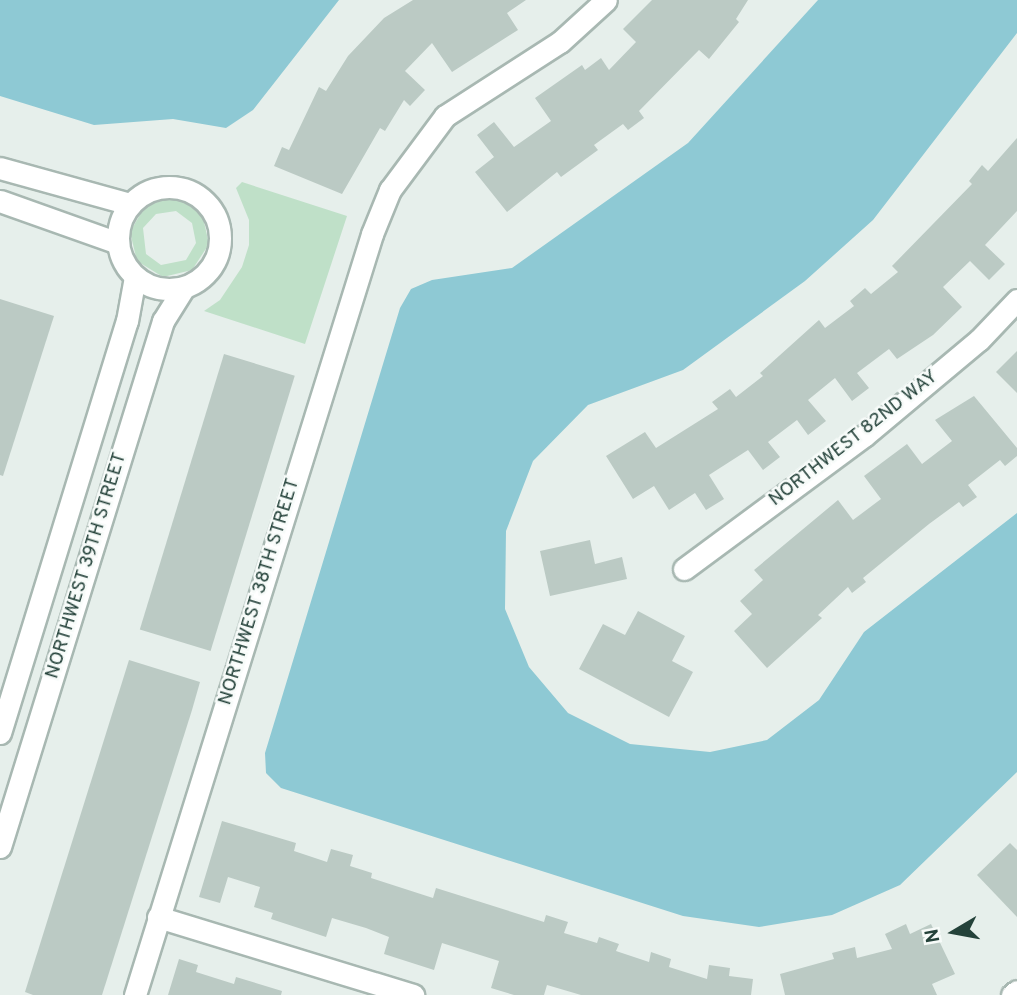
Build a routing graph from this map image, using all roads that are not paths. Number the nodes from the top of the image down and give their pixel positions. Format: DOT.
graph roads {
  1 [pos="606,0"];
  2 [pos="0,168"];
  3 [pos="0,201"];
  4 [pos="130,204"];
  5 [pos="118,243"];
  6 [pos="135,277"];
  7 [pos="183,289"];
  8 [pos="1017,300"];
  9 [pos="684,569"];
  10 [pos="0,733"];
  11 [pos="0,847"];
  12 [pos="158,917"];
  13 [pos="135,995"];
  14 [pos="413,995"];
  1 -- 12 [label="street, NORTHWEST 38TH STREET"];
  2 -- 4 [label="street"];
  3 -- 5 [label="street"];
  4 -- 5 [label="street"];
  4 -- 7 [label="street"];
  5 -- 6 [label="street"];
  6 -- 7 [label="street"];
  6 -- 10 [label="street, NORTHWEST 39TH STREET"];
  7 -- 11 [label="street, NORTHWEST 39TH STREET"];
  8 -- 9 [label="street, NORTHWEST 82ND WAY"];
  12 -- 13 [label="street, NORTHWEST 38TH STREET"];
  12 -- 14 [label="street"];
}
